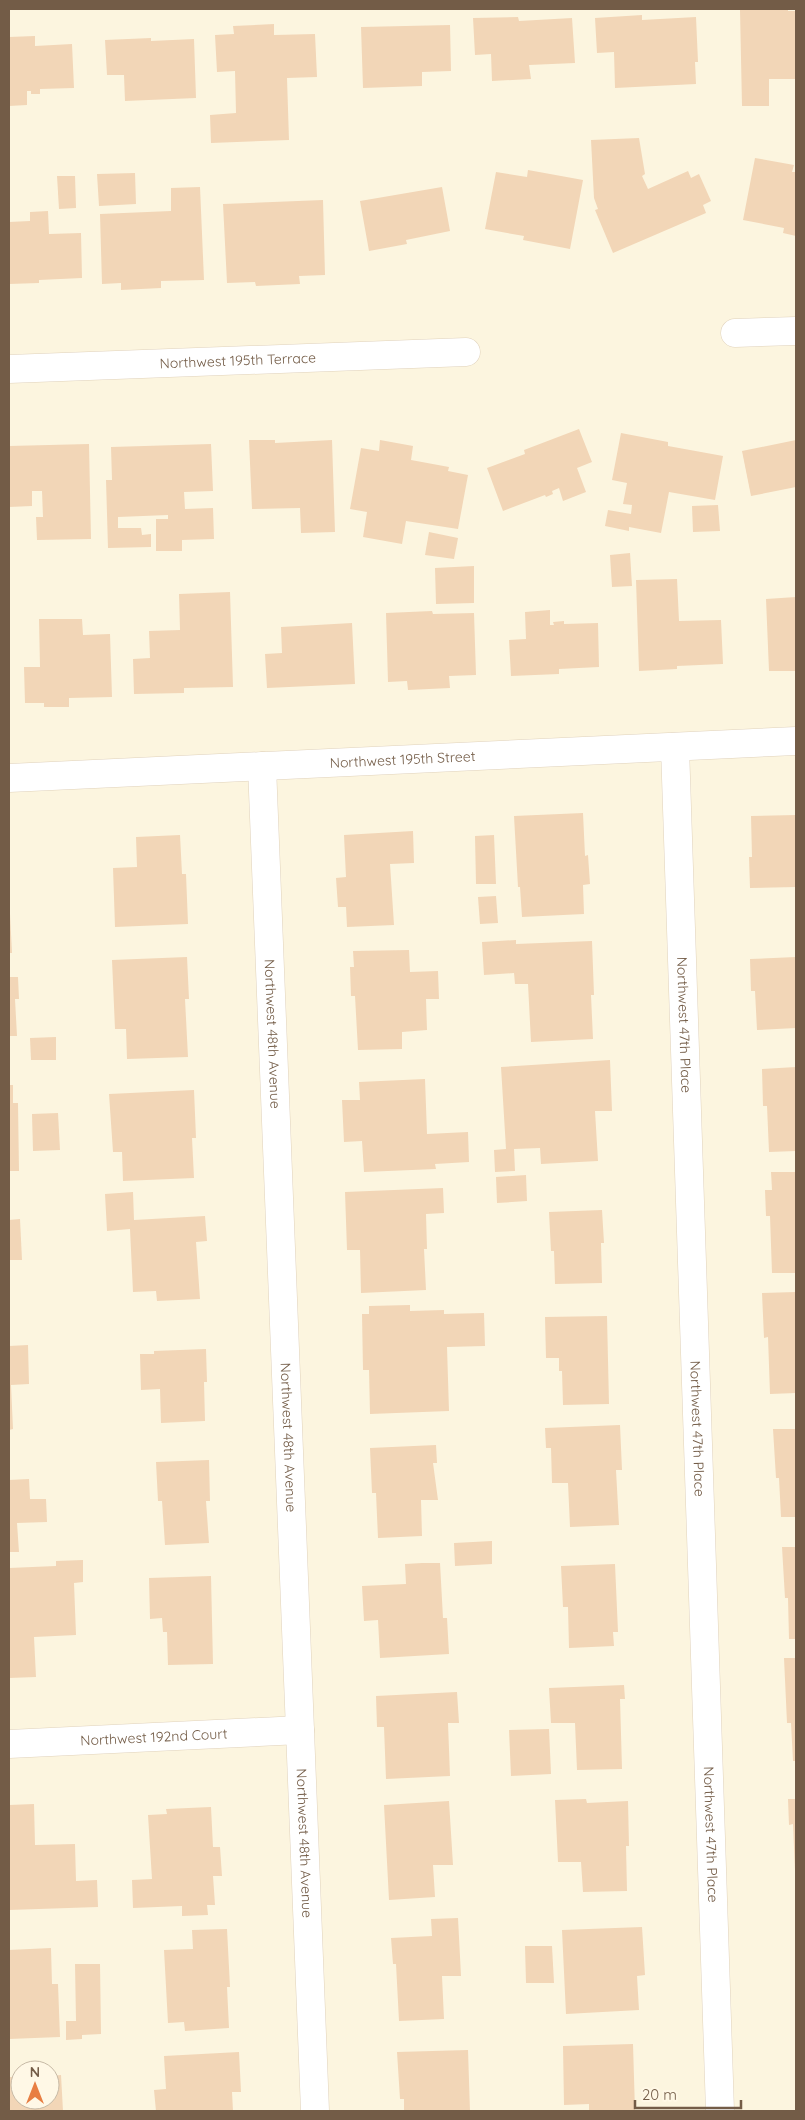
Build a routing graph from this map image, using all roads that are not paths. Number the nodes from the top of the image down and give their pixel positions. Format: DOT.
graph roads {
  1 [pos="796,331"];
  2 [pos="735,334"];
  3 [pos="466,352"];
  4 [pos="9,369"];
  5 [pos="796,741"];
  6 [pos="675,746"];
  7 [pos="262,766"];
  8 [pos="9,778"];
  9 [pos="300,1730"];
  10 [pos="9,1744"];
  11 [pos="315,2111"];
  12 [pos="720,2111"];
  1 -- 2 [label="street"];
  3 -- 4 [label="street, Northwest 195th Terrace"];
  5 -- 6 [label="street, Northwest 195th Street"];
  6 -- 7 [label="street, Northwest 195th Street"];
  6 -- 12 [label="street, Northwest 47th Place"];
  7 -- 8 [label="street, Northwest 195th Street"];
  7 -- 9 [label="street, Northwest 48th Avenue"];
  9 -- 10 [label="street, Northwest 192nd Court"];
  9 -- 11 [label="street, Northwest 48th Avenue"];
}
